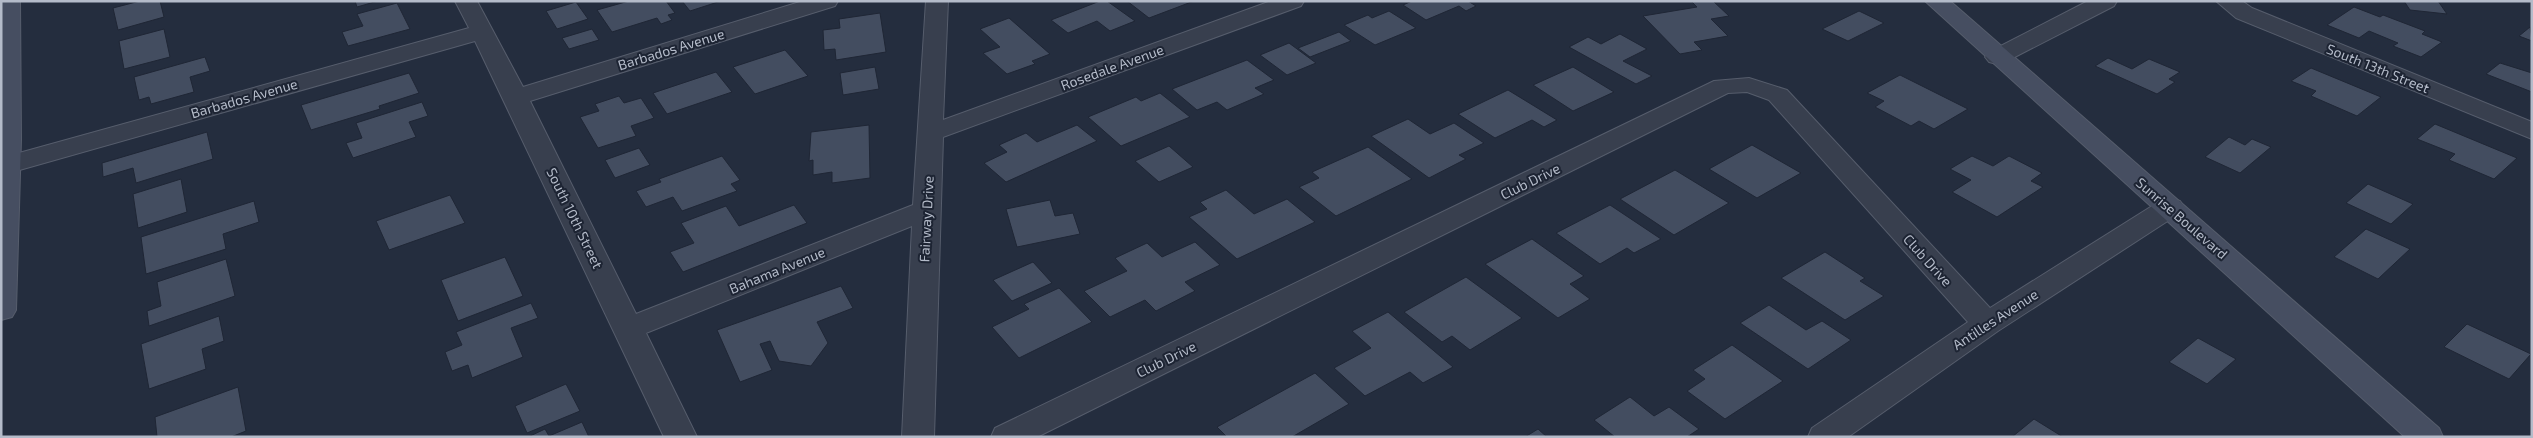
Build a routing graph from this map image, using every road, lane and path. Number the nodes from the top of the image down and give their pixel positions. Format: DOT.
graph roads {
  1 [pos="9,1"];
  2 [pos="466,1"];
  3 [pos="827,1"];
  4 [pos="937,1"];
  5 [pos="1293,1"];
  6 [pos="1936,1"];
  7 [pos="2106,1"];
  8 [pos="2227,1"];
  9 [pos="481,32"];
  10 [pos="1997,57"];
  11 [pos="516,96"];
  12 [pos="2532,131"];
  13 [pos="931,134"];
  14 [pos="5,149"];
  15 [pos="2170,207"];
  16 [pos="926,210"];
  17 [pos="1,310"];
  18 [pos="1987,324"];
  19 [pos="628,329"];
  20 [pos="681,437"];
  21 [pos="918,437"];
  22 [pos="1007,437"];
  23 [pos="1824,437"];
  24 [pos="2427,437"];
  1 -- 14 [label="street"];
  2 -- 9 [label="street, South 10th Street"];
  3 -- 11 [label="street, Barbados Avenue"];
  4 -- 13 [label="street, Fairway Drive"];
  5 -- 13 [label="street, Rosedale Avenue"];
  6 -- 10 [label="street, Sunrise Boulevard"];
  7 -- 10 [label="street"];
  8 -- 12 [label="street, South 13th Street"];
  9 -- 11 [label="street, South 10th Street"];
  9 -- 14 [label="street, Barbados Avenue"];
  10 -- 15 [label="street, Sunrise Boulevard"];
  11 -- 19 [label="street, South 10th Street"];
  13 -- 16 [label="street, Fairway Drive"];
  14 -- 17 [label="street"];
  15 -- 18 [label="street, Antilles Avenue"];
  15 -- 24 [label="street, Sunrise Boulevard"];
  16 -- 19 [label="street, Bahama Avenue"];
  16 -- 21 [label="street, Fairway Drive"];
  18 -- 22 [label="street, Club Drive"];
  18 -- 23 [label="street, Antilles Avenue"];
  19 -- 20 [label="street, South 10th Street"];
}
